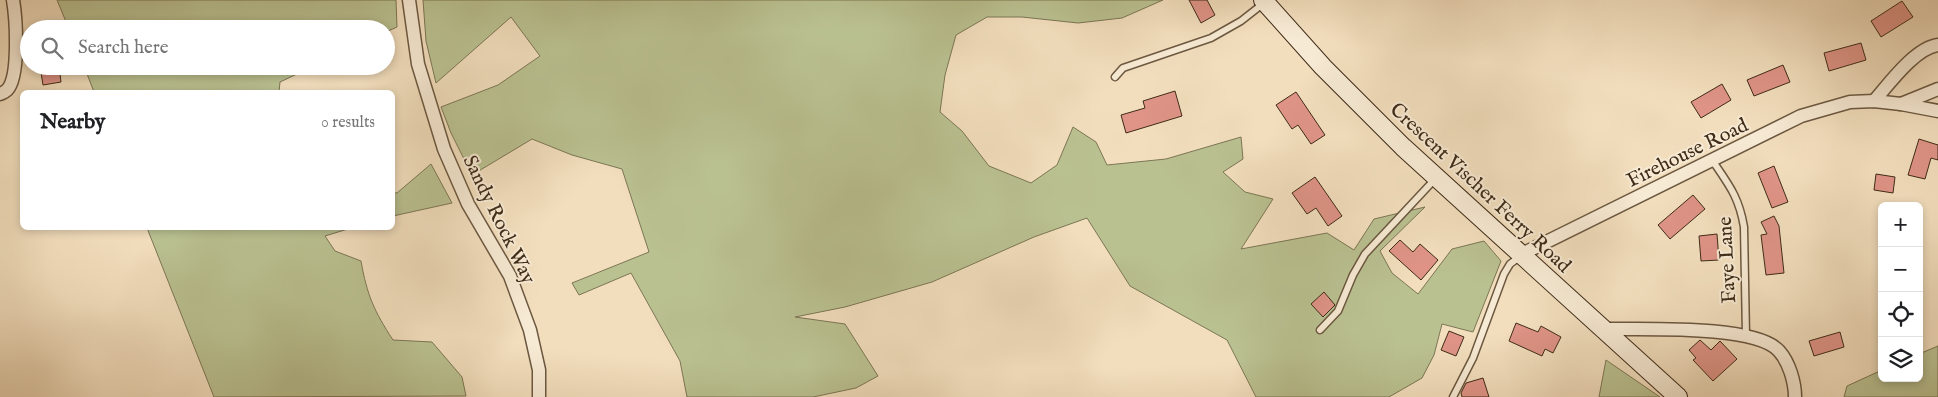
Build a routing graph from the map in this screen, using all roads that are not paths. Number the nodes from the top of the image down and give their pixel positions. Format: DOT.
graph roads {
  1 [pos="13,0"];
  2 [pos="409,0"];
  3 [pos="1264,1"];
  4 [pos="1938,45"];
  5 [pos="1115,77"];
  6 [pos="1938,88"];
  7 [pos="0,94"];
  8 [pos="1874,101"];
  9 [pos="1901,104"];
  10 [pos="1938,111"];
  11 [pos="1712,160"];
  12 [pos="1437,177"];
  13 [pos="1522,254"];
  14 [pos="1603,329"];
  15 [pos="1320,330"];
  16 [pos="1746,336"];
  17 [pos="539,397"];
  18 [pos="1453,397"];
  19 [pos="1678,397"];
  20 [pos="1795,397"];
  1 -- 7 [label="street"];
  2 -- 17 [label="street, Sandy Rock Way"];
  3 -- 5 [label="lane"];
  3 -- 12 [label="main road, Crescent Vischer Ferry Road"];
  4 -- 8 [label="street"];
  6 -- 9 [label="street, Firehouse Road"];
  8 -- 9 [label="street, Firehouse Road"];
  8 -- 11 [label="street, Firehouse Road"];
  9 -- 10 [label="street, Firehouse Road"];
  11 -- 13 [label="street, Firehouse Road"];
  11 -- 16 [label="lane, Faye Lane"];
  12 -- 13 [label="main road, Crescent Vischer Ferry Road"];
  12 -- 15 [label="lane"];
  13 -- 14 [label="main road, Crescent Vischer Ferry Road"];
  13 -- 18 [label="lane"];
  14 -- 16 [label="street"];
  14 -- 19 [label="main road, Crescent Vischer Ferry Road"];
  16 -- 20 [label="street"];
}
